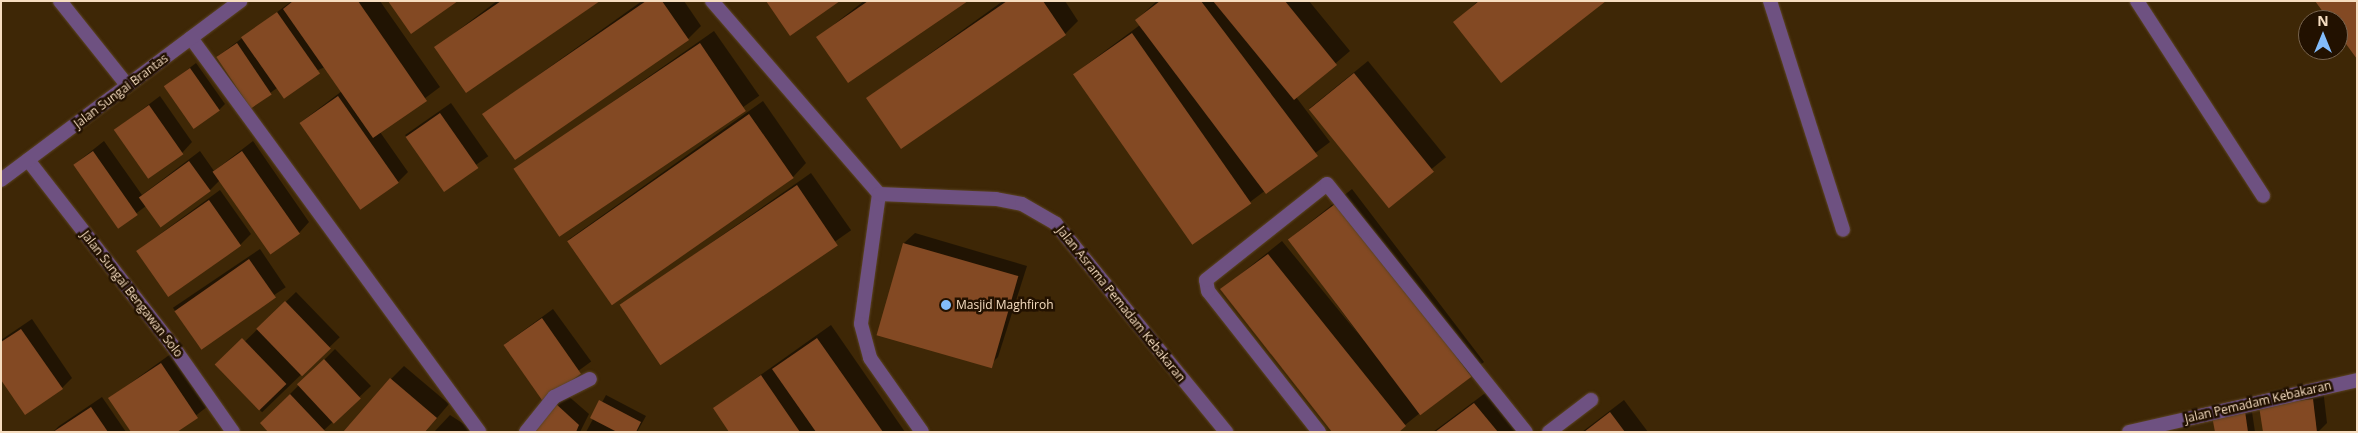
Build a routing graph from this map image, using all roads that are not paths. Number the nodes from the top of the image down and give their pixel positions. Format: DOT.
graph roads {
  1 [pos="60,1"];
  2 [pos="240,1"];
  3 [pos="712,1"];
  4 [pos="1770,1"];
  5 [pos="2137,1"];
  6 [pos="191,38"];
  7 [pos="127,85"];
  8 [pos="28,160"];
  9 [pos="1,180"];
  10 [pos="880,194"];
  11 [pos="2263,196"];
  12 [pos="1844,230"];
  13 [pos="590,379"];
  14 [pos="2357,380"];
  15 [pos="1591,400"];
  16 [pos="233,432"];
  17 [pos="479,432"];
  18 [pos="526,432"];
  19 [pos="922,432"];
  20 [pos="1226,432"];
  21 [pos="1319,432"];
  22 [pos="1526,432"];
  23 [pos="1549,432"];
  24 [pos="2129,432"];
  1 -- 7 [label="street"];
  2 -- 6 [label="street, Jalan Sungai Brantas"];
  3 -- 10 [label="street"];
  4 -- 12 [label="street"];
  5 -- 11 [label="street"];
  6 -- 7 [label="street, Jalan Sungai Brantas"];
  6 -- 17 [label="street"];
  7 -- 8 [label="street, Jalan Sungai Brantas"];
  8 -- 9 [label="street, Jalan Sungai Brantas"];
  8 -- 16 [label="street, Jalan Sungai Bengawan Solo"];
  10 -- 19 [label="street"];
  10 -- 20 [label="street, Jalan Asrama Pemadam Kebakaran"];
  13 -- 18 [label="street"];
  14 -- 24 [label="street, Jalan Pemadam Kebakaran"];
  15 -- 23 [label="street"];
  21 -- 22 [label="street"];
}
